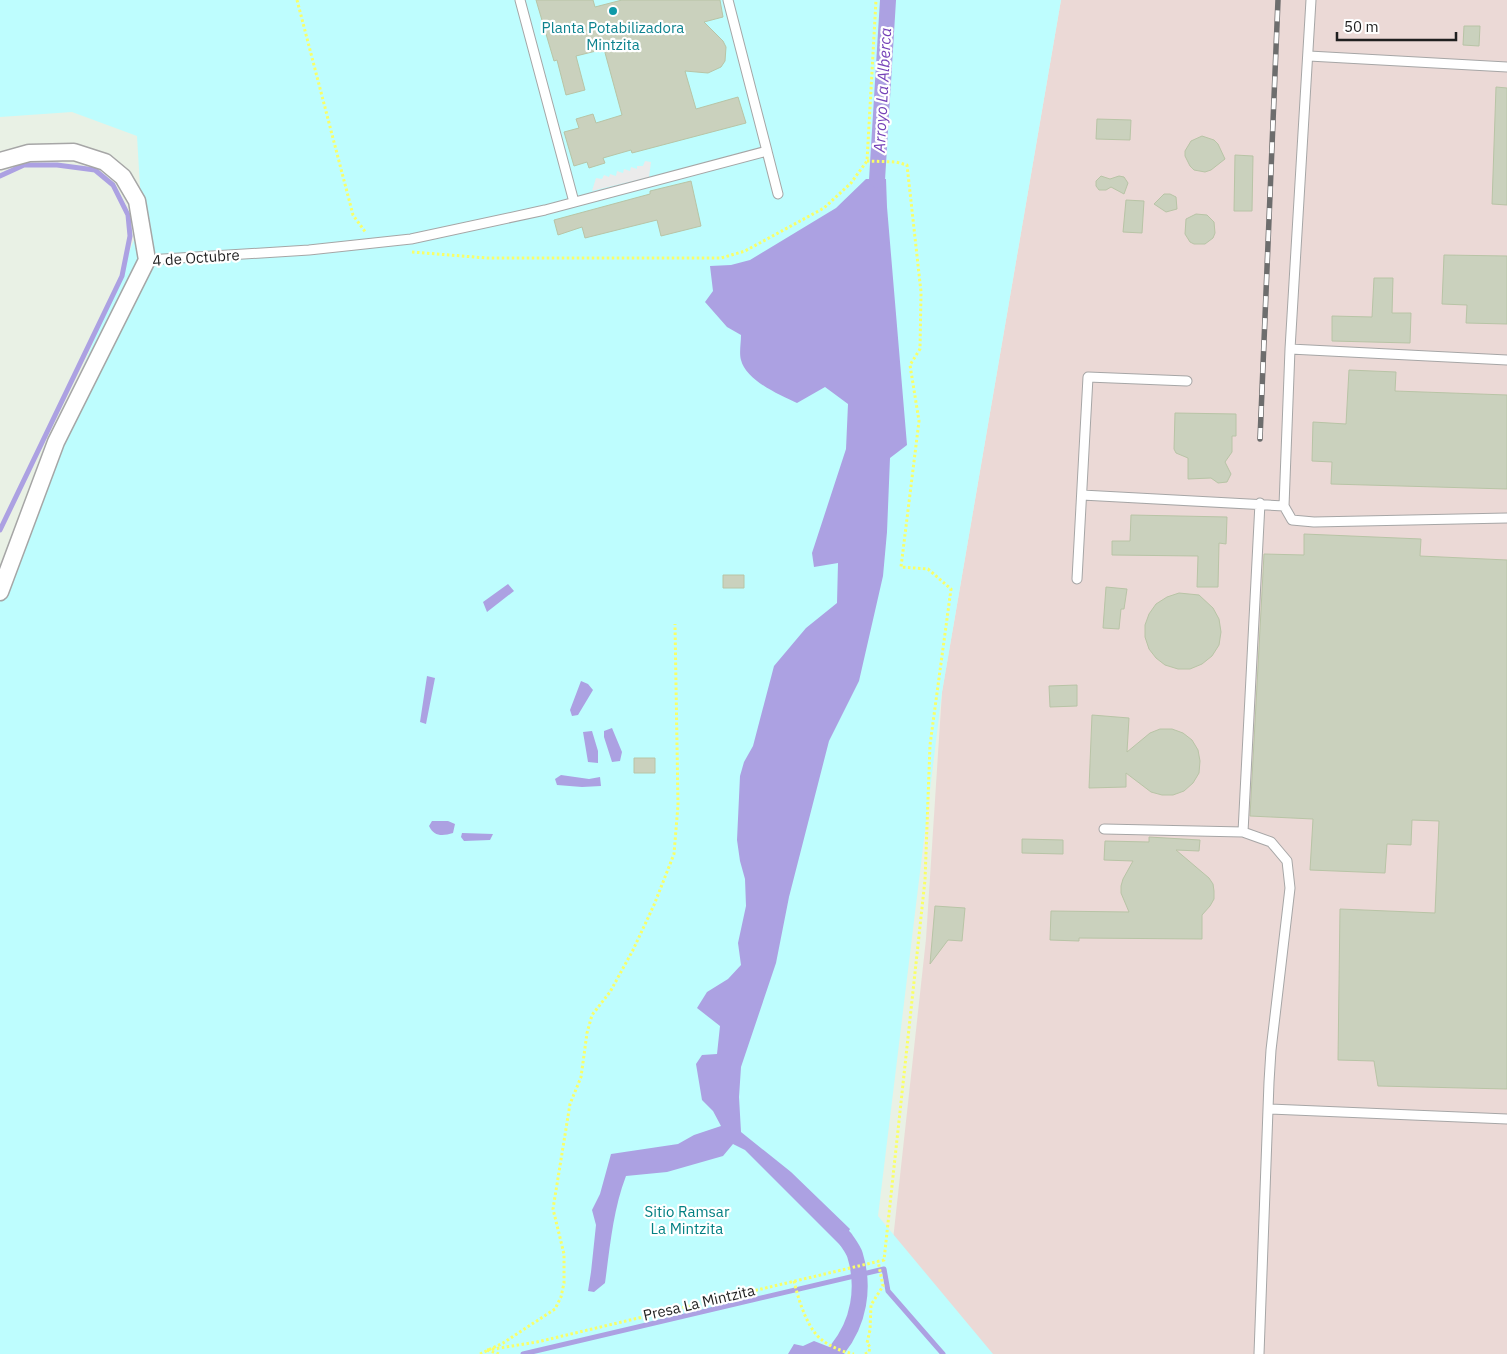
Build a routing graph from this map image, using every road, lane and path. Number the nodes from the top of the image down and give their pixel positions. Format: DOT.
graph roads {
  1 [pos="297,0"];
  2 [pos="520,0"];
  3 [pos="728,0"];
  4 [pos="876,0"];
  5 [pos="1311,0"];
  6 [pos="1309,56"];
  7 [pos="1507,67"];
  8 [pos="767,151"];
  9 [pos="0,161"];
  10 [pos="868,162"];
  11 [pos="778,194"];
  12 [pos="574,202"];
  13 [pos="372,243"];
  14 [pos="406,252"];
  15 [pos="147,260"];
  16 [pos="1290,350"];
  17 [pos="1507,360"];
  18 [pos="1186,381"];
  19 [pos="1082,495"];
  20 [pos="1260,503"];
  21 [pos="1284,506"];
  22 [pos="1507,518"];
  23 [pos="1077,579"];
  24 [pos="0,592"];
  25 [pos="675,624"];
  26 [pos="1104,829"];
  27 [pos="1243,832"];
  28 [pos="1269,1109"];
  29 [pos="1507,1119"];
  30 [pos="878,1261"];
  31 [pos="794,1281"];
  32 [pos="487,1350"];
  33 [pos="480,1354"];
  34 [pos="498,1354"];
  35 [pos="854,1354"];
  36 [pos="865,1354"];
  37 [pos="1259,1354"];
  1 -- 13 [label="path"];
  2 -- 12 [label="lane"];
  3 -- 8 [label="lane"];
  4 -- 10 [label="path"];
  5 -- 6 [label="lane"];
  6 -- 7 [label="lane"];
  6 -- 16 [label="lane"];
  8 -- 11 [label="lane"];
  8 -- 12 [label="lane, 4 de Octubre"];
  9 -- 15 [label="street"];
  10 -- 14 [label="path"];
  10 -- 30 [label="path"];
  12 -- 13 [label="lane, 4 de Octubre"];
  13 -- 15 [label="lane, 4 de Octubre"];
  15 -- 24 [label="street, 4 de Octubre"];
  16 -- 17 [label="lane"];
  16 -- 21 [label="lane"];
  18 -- 19 [label="lane"];
  19 -- 20 [label="lane"];
  19 -- 23 [label="lane"];
  20 -- 21 [label="lane"];
  20 -- 27 [label="lane"];
  21 -- 22 [label="lane"];
  25 -- 32 [label="path"];
  26 -- 27 [label="lane"];
  27 -- 28 [label="lane"];
  28 -- 29 [label="lane"];
  28 -- 37 [label="lane"];
  30 -- 31 [label="path, Presa La Mintzita"];
  30 -- 36 [label="path"];
  31 -- 32 [label="path, Presa La Mintzita"];
  31 -- 35 [label="path"];
  32 -- 33 [label="path"];
  32 -- 34 [label="path"];
}
